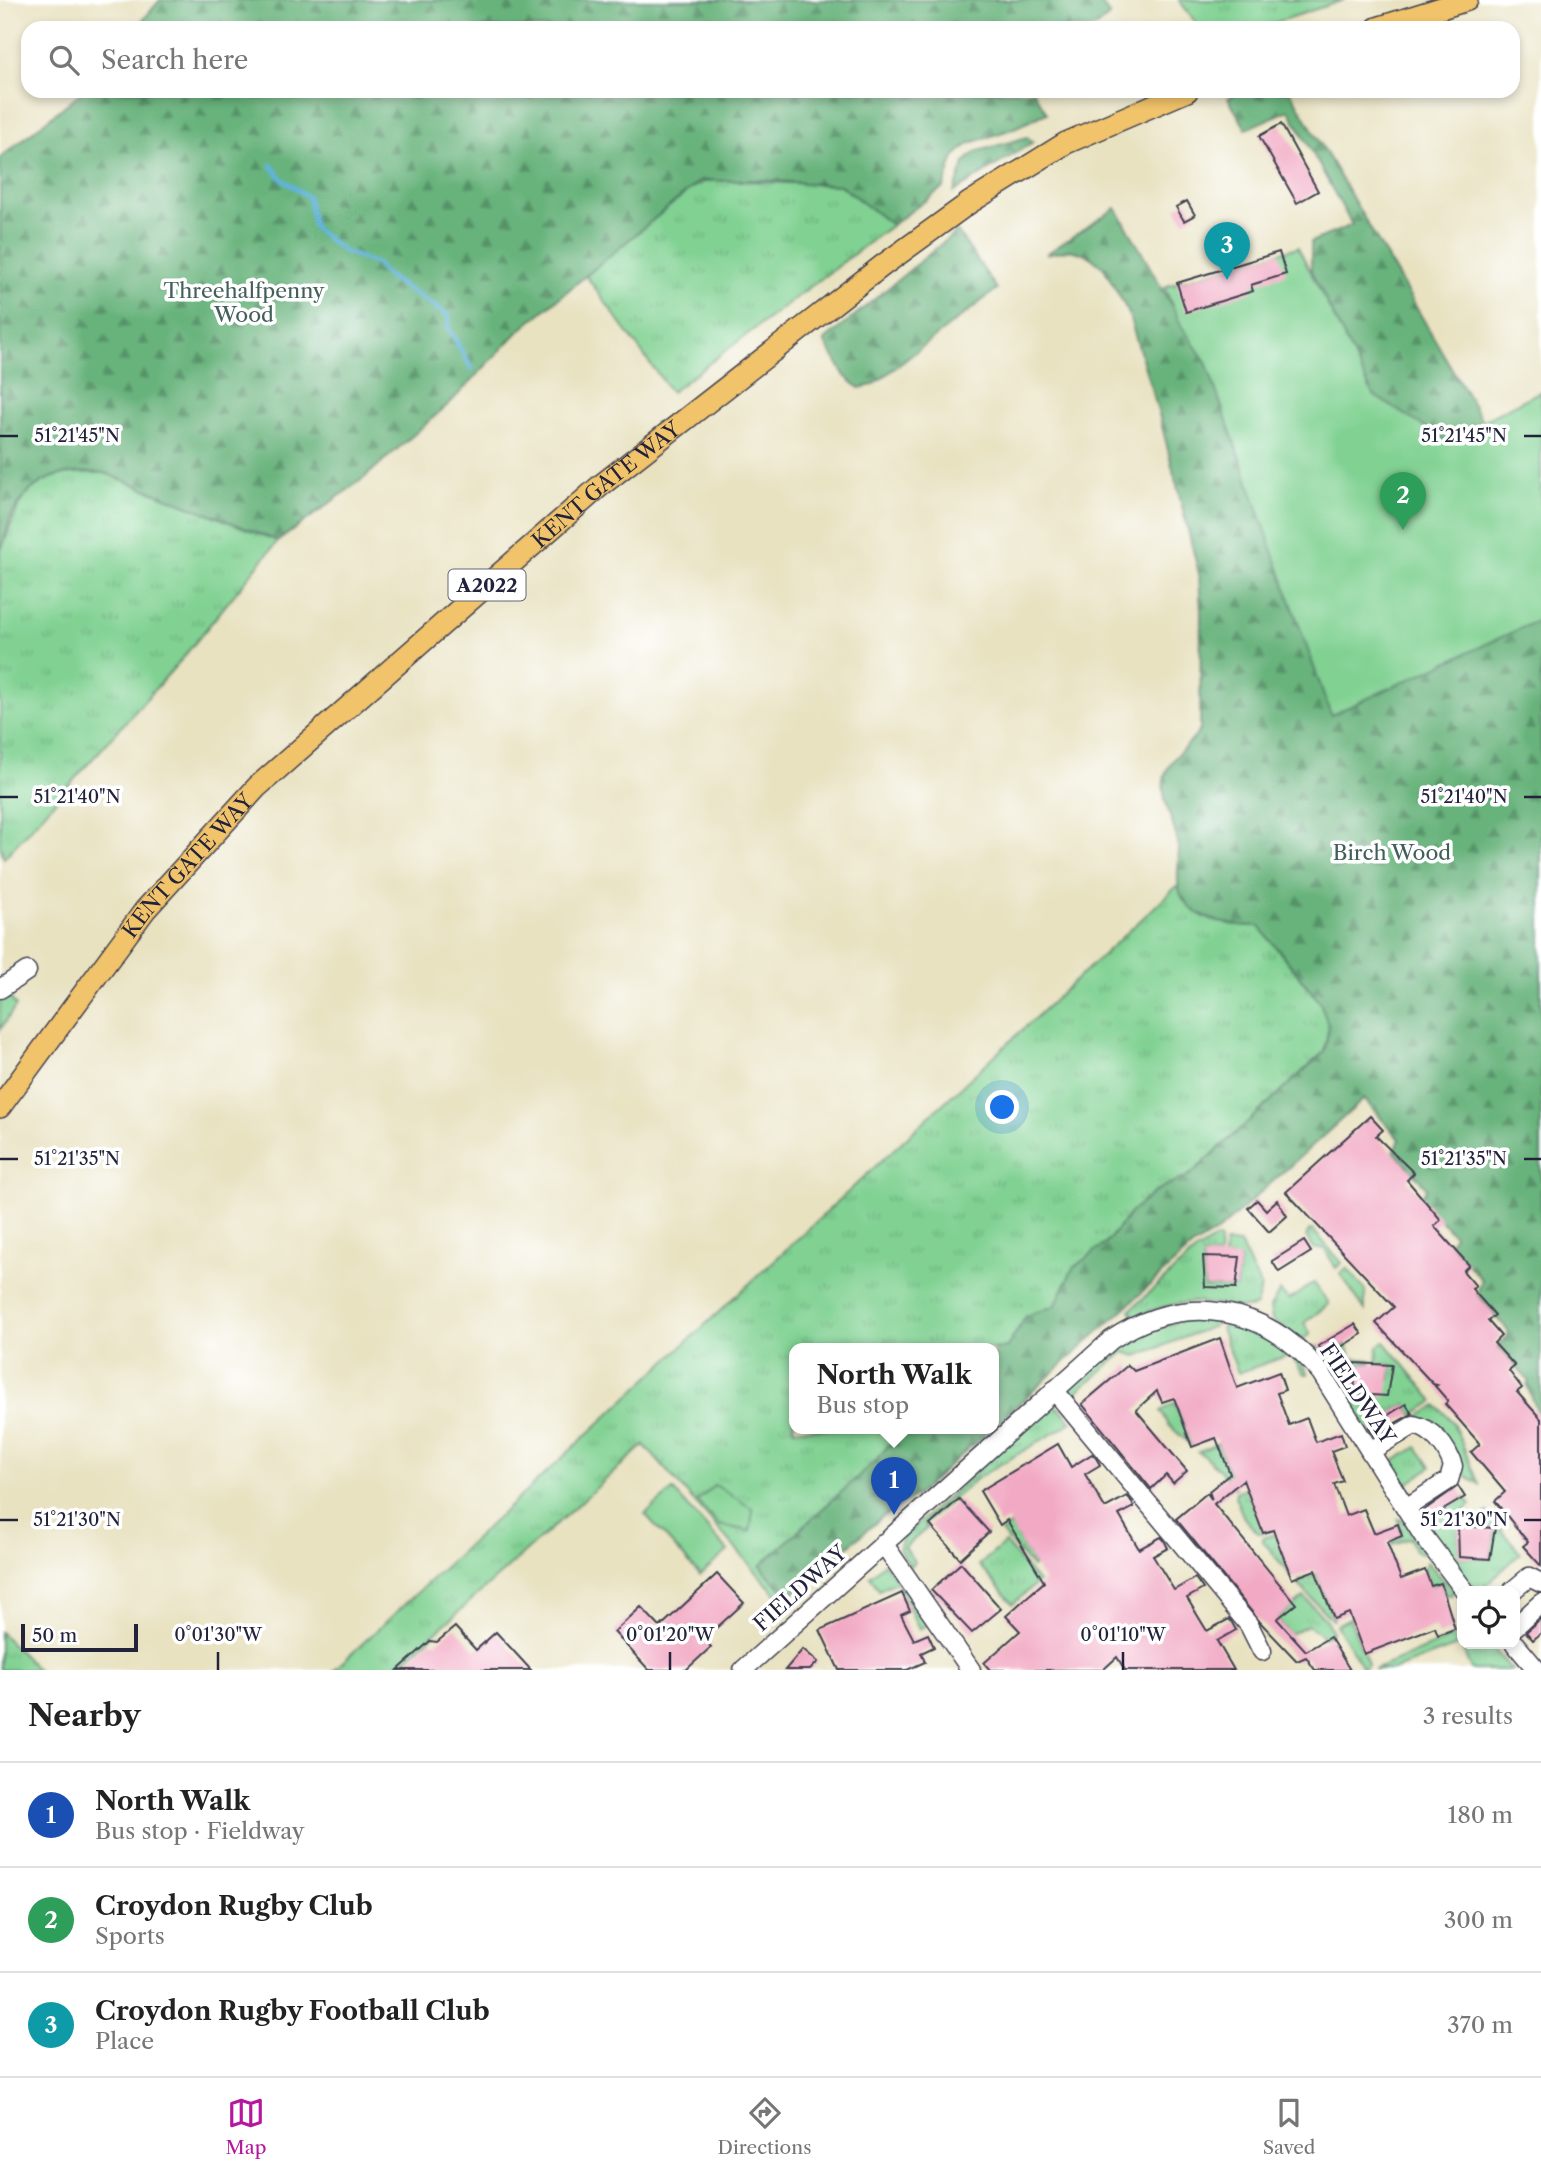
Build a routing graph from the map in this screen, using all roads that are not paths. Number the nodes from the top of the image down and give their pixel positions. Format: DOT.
graph roads {
  1 [pos="1466,0"];
  2 [pos="1399,21"];
  3 [pos="1170,98"];
  4 [pos="27,971"];
  5 [pos="10,989"];
  6 [pos="0,1107"];
  7 [pos="1054,1390"];
  8 [pos="1370,1451"];
  9 [pos="1406,1508"];
  10 [pos="883,1543"];
  11 [pos="1541,1583"];
  12 [pos="1461,1586"];
  13 [pos="1518,1586"];
  14 [pos="1541,1603"];
  15 [pos="1520,1622"];
  16 [pos="1519,1649"];
  17 [pos="1262,1651"];
  18 [pos="743,1670"];
  19 [pos="971,1670"];
  20 [pos="1537,1670"];
  1 -- 2 [label="main road"];
  3 -- 6 [label="main road, KENT GATE WAY / A2022"];
  4 -- 5 [label="street"];
  7 -- 8 [label="street, FIELDWAY"];
  7 -- 10 [label="street, FIELDWAY"];
  7 -- 17 [label="street"];
  8 -- 9 [label="street, FIELDWAY"];
  8 -- 9 [label="street"];
  9 -- 12 [label="street, FIELDWAY"];
  10 -- 18 [label="street, FIELDWAY"];
  10 -- 19 [label="street"];
  11 -- 13 [label="street"];
  14 -- 15 [label="street"];
  16 -- 20 [label="street"];
}
